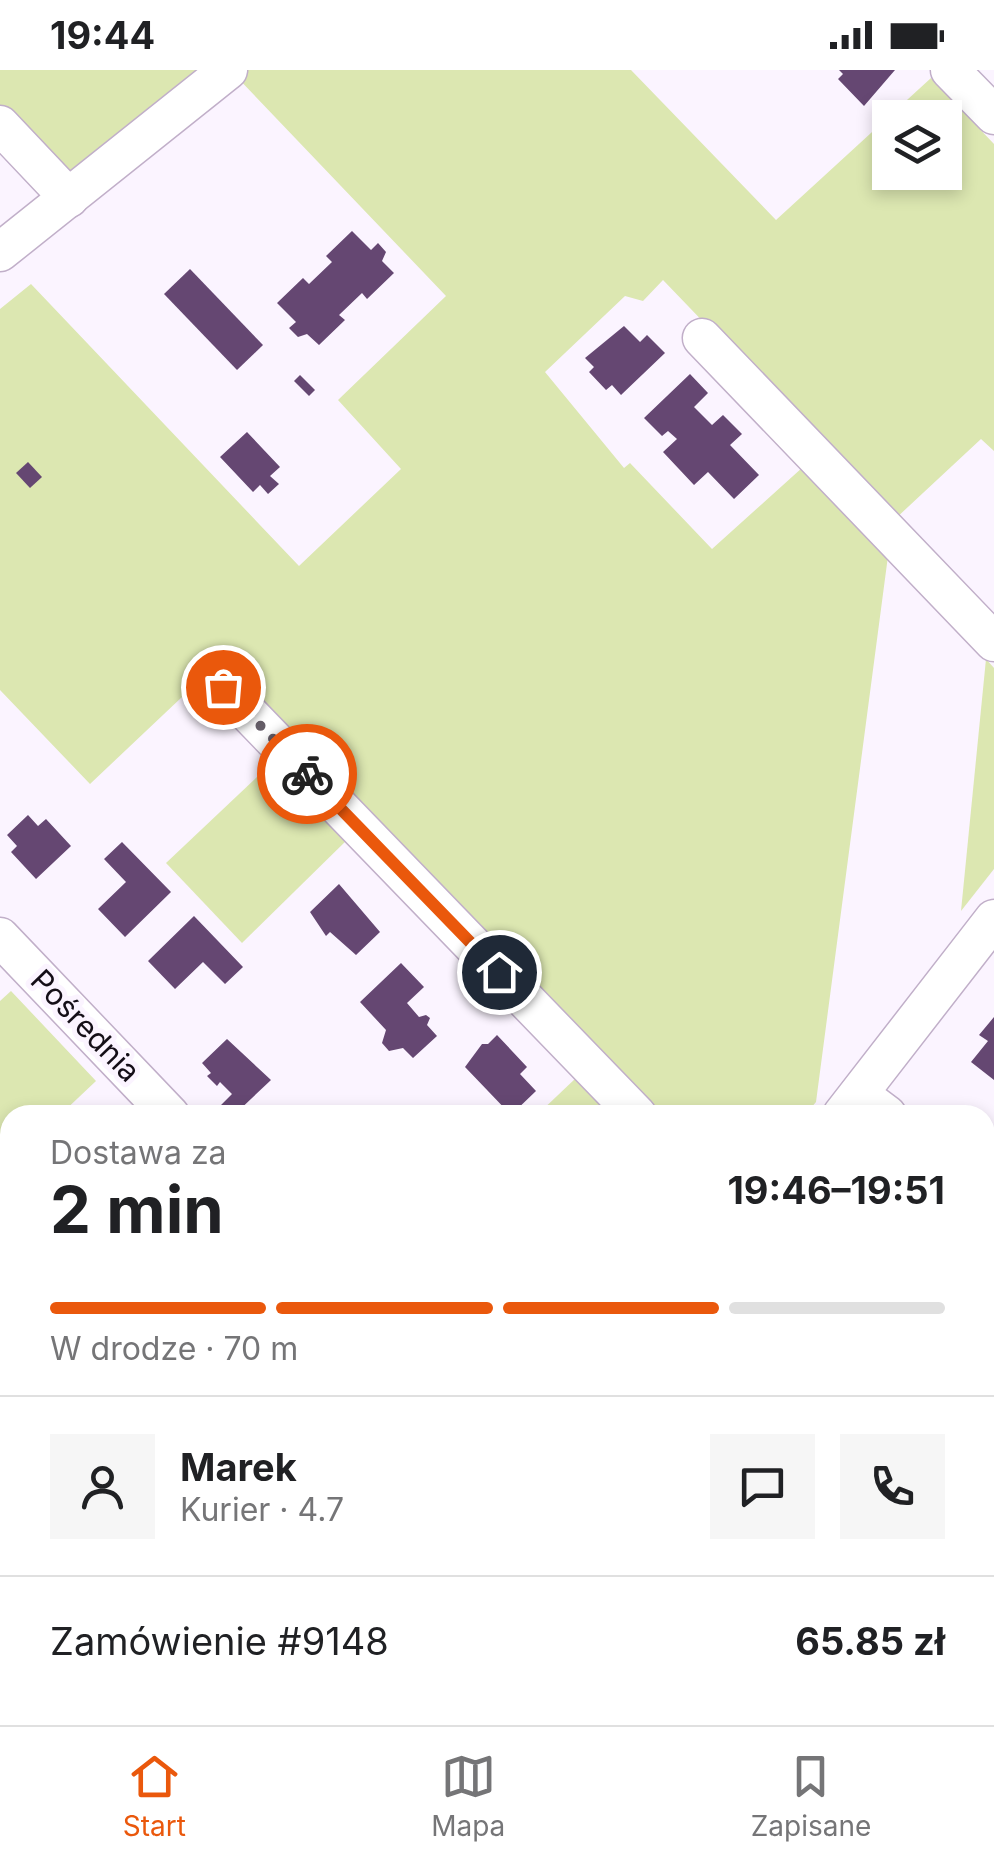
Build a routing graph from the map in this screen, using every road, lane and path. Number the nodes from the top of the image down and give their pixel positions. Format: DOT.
graph roads {
  1 [pos="228,70"];
  2 [pos="950,70"];
  3 [pos="994,115"];
  4 [pos="0,125"];
  5 [pos="70,198"];
  6 [pos="0,252"];
  7 [pos="702,338"];
  8 [pos="994,642"];
  9 [pos="223,687"];
  10 [pos="994,919"];
  11 [pos="0,937"];
  12 [pos="160,1105"];
  13 [pos="627,1105"];
  14 [pos="865,1105"];
  1 -- 5 [label="street"];
  2 -- 3 [label="street"];
  4 -- 5 [label="street"];
  5 -- 6 [label="street"];
  7 -- 8 [label="street"];
  9 -- 13 [label="street"];
  10 -- 14 [label="street"];
  11 -- 12 [label="street, Pośrednia"];
}
